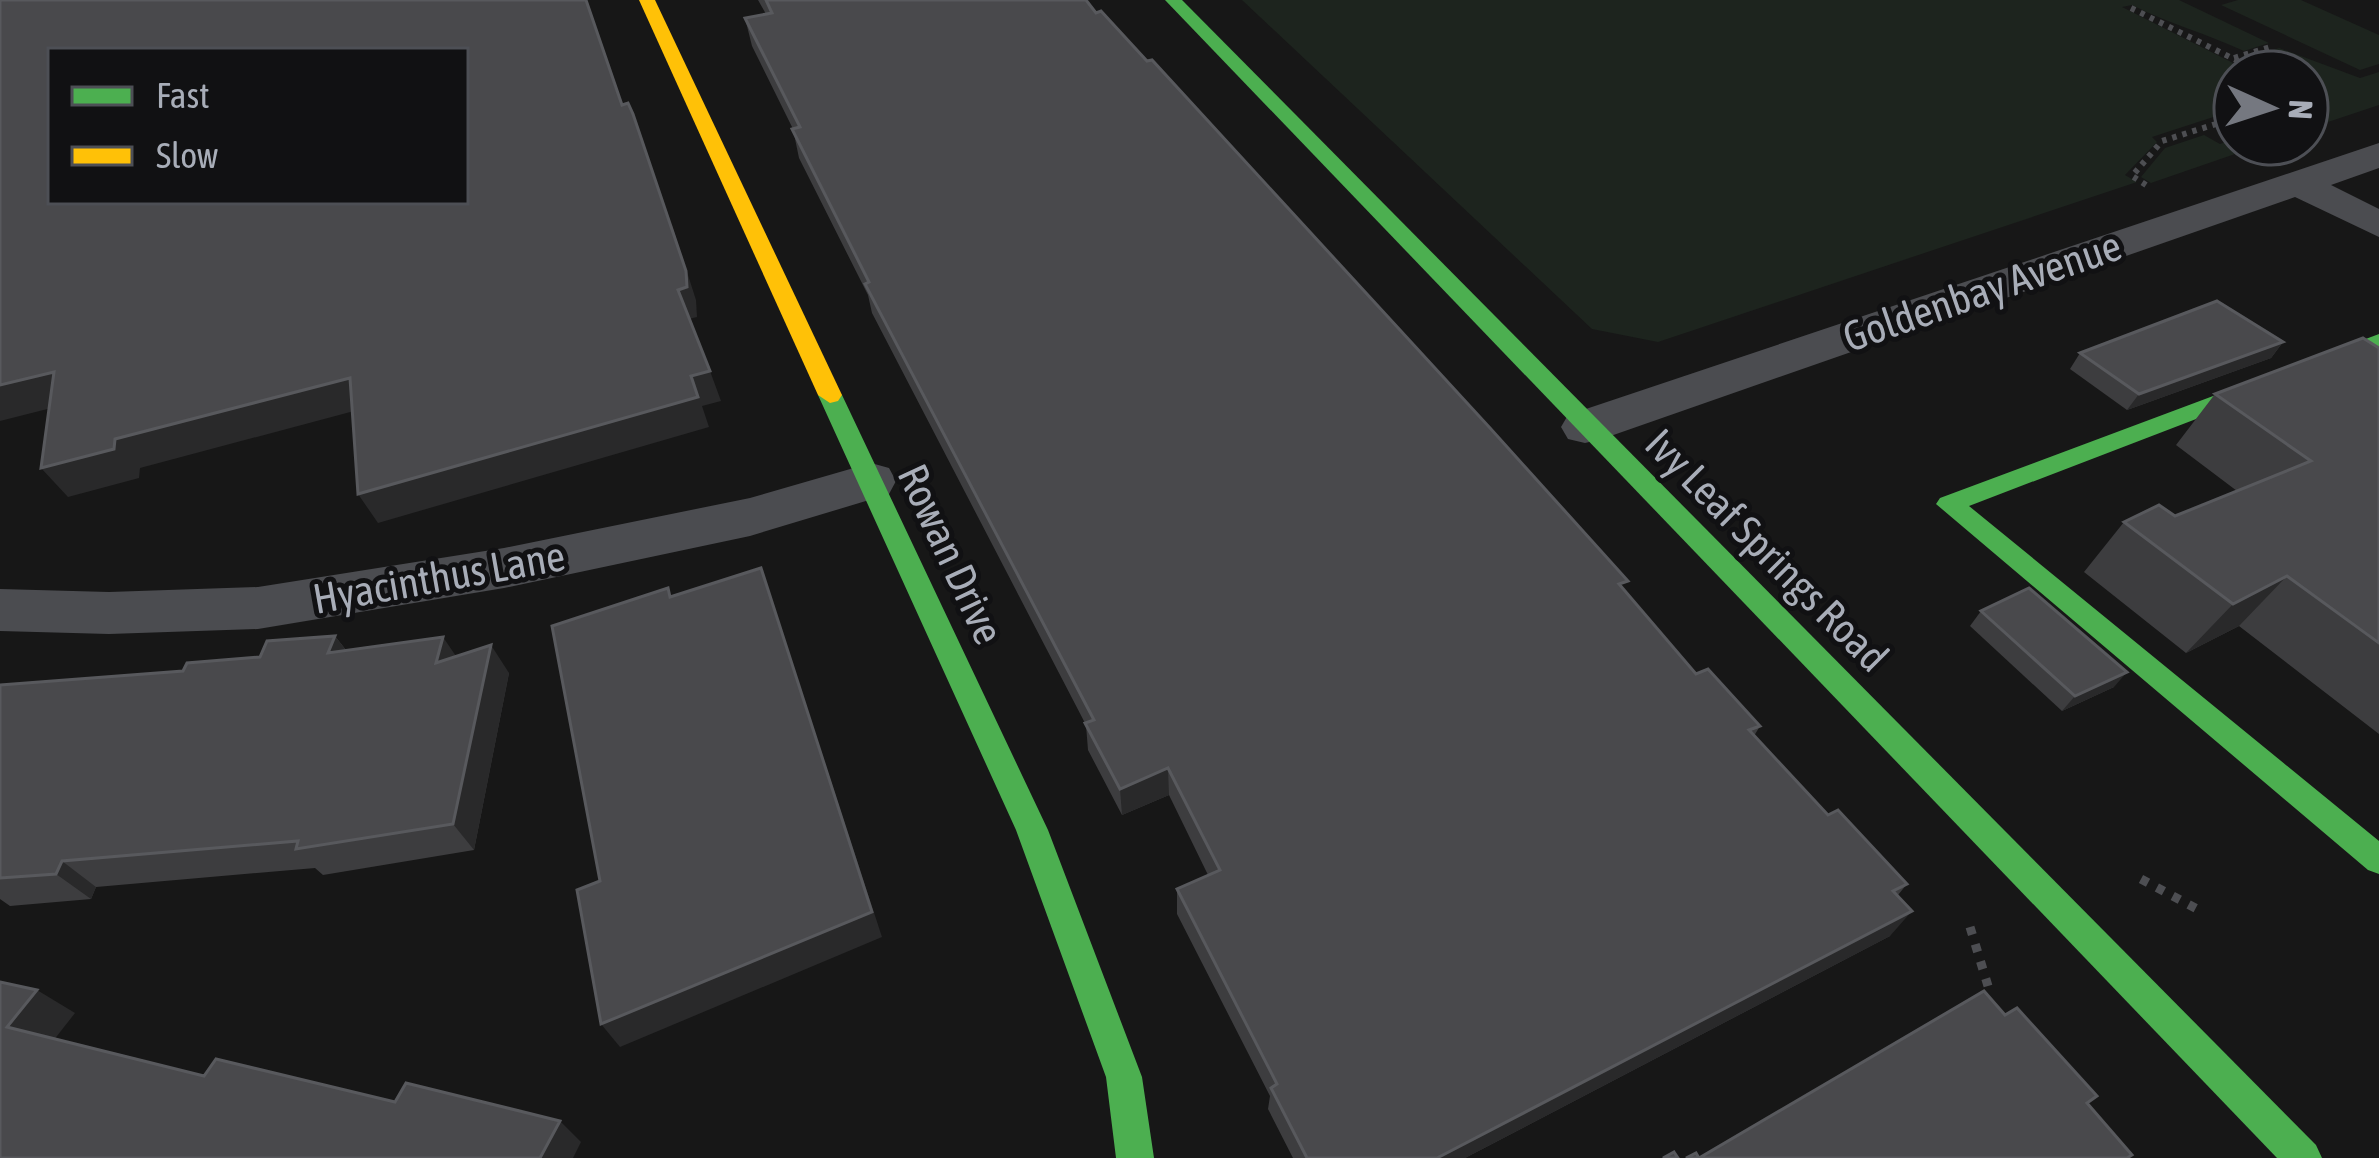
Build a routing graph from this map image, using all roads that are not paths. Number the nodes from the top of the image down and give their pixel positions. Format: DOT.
graph roads {
  1 [pos="647,0"];
  2 [pos="1174,0"];
  3 [pos="2379,155"];
  4 [pos="2296,182"];
  5 [pos="2379,225"];
  6 [pos="2379,341"];
  7 [pos="1585,427"];
  8 [pos="871,481"];
  9 [pos="0,610"];
  10 [pos="2379,860"];
  11 [pos="1136,1158"];
  12 [pos="2303,1158"];
  1 -- 8 [label="street, Rowan Drive"];
  2 -- 7 [label="street, Ivy Leaf Springs Road"];
  3 -- 4 [label="street, Goldenbay Avenue"];
  4 -- 5 [label="street"];
  4 -- 7 [label="street, Goldenbay Avenue"];
  6 -- 10 [label="street"];
  7 -- 12 [label="street, Ivy Leaf Springs Road"];
  8 -- 9 [label="street, Hyacinthus Lane"];
  8 -- 11 [label="street, Rowan Drive"];
}
